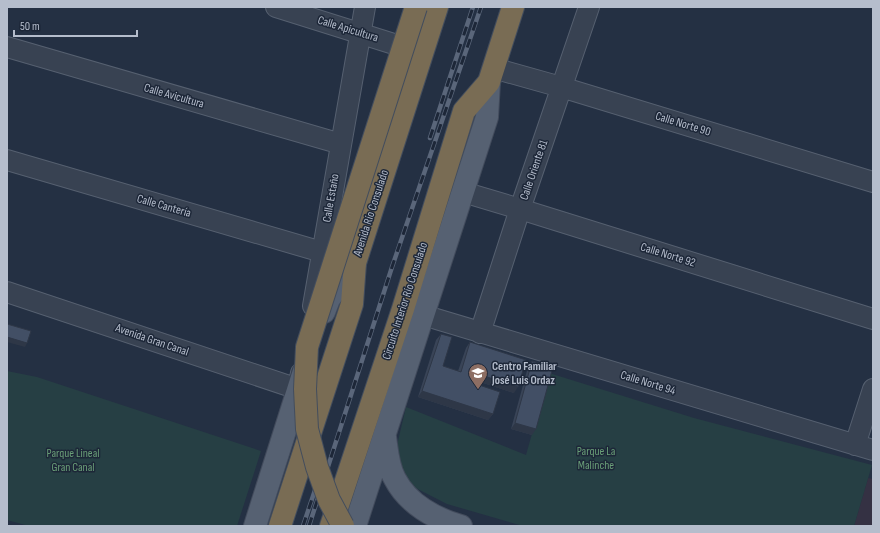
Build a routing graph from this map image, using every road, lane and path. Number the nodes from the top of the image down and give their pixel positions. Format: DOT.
graph roads {
  1 [pos="276,7"];
  2 [pos="365,7"];
  3 [pos="416,7"];
  4 [pos="437,7"];
  5 [pos="513,7"];
  6 [pos="589,7"];
  7 [pos="360,33"];
  8 [pos="397,45"];
  9 [pos="7,47"];
  10 [pos="491,75"];
  11 [pos="562,87"];
  12 [pos="341,144"];
  13 [pos="7,160"];
  14 [pos="873,182"];
  15 [pos="463,192"];
  16 [pos="520,209"];
  17 [pos="322,252"];
  18 [pos="355,263"];
  19 [pos="7,292"];
  20 [pos="423,315"];
  21 [pos="873,319"];
  22 [pos="480,333"];
  23 [pos="298,389"];
  24 [pos="873,389"];
  25 [pos="384,435"];
  26 [pos="864,448"];
  27 [pos="255,526"];
  28 [pos="280,526"];
  29 [pos="331,526"];
  30 [pos="343,526"];
  31 [pos="355,526"];
  32 [pos="461,526"];
  1 -- 7 [label="street, Calle Apicultura"];
  2 -- 7 [label="street, Calle Estaño"];
  3 -- 30 [label="highway, bridge"];
  4 -- 18 [label="highway, Avenida Río Consulado"];
  5 -- 10 [label="highway"];
  6 -- 11 [label="street, Calle Oriente 81"];
  7 -- 8 [label="street, Calle Apicultura"];
  7 -- 12 [label="street, Calle Estaño"];
  9 -- 12 [label="street, Calle Avicultura"];
  10 -- 11 [label="street, Calle Norte 90"];
  10 -- 15 [label="main road"];
  10 -- 29 [label="highway, Circuito Interior Río Consulado"];
  11 -- 14 [label="street, Calle Norte 90"];
  11 -- 16 [label="street, Calle Oriente 81"];
  12 -- 17 [label="street, Calle Estaño"];
  13 -- 17 [label="street, Calle Cantería"];
  15 -- 16 [label="street, Calle Norte 92"];
  15 -- 20 [label="main road"];
  16 -- 21 [label="street, Calle Norte 92"];
  16 -- 22 [label="street, Calle Oriente 81"];
  17 -- 23 [label="street, Calle Estaño"];
  18 -- 23 [label="main road, Avenida Río Consulado"];
  18 -- 28 [label="highway"];
  19 -- 23 [label="street, Avenida Gran Canal"];
  20 -- 22 [label="street, Calle Norte 94"];
  20 -- 25 [label="main road"];
  22 -- 26 [label="street, Calle Norte 94"];
  23 -- 27 [label="main road, Avenida Río Consulado"];
  24 -- 26 [label="street"];
  25 -- 31 [label="main road"];
  25 -- 32 [label="main road"];
}
